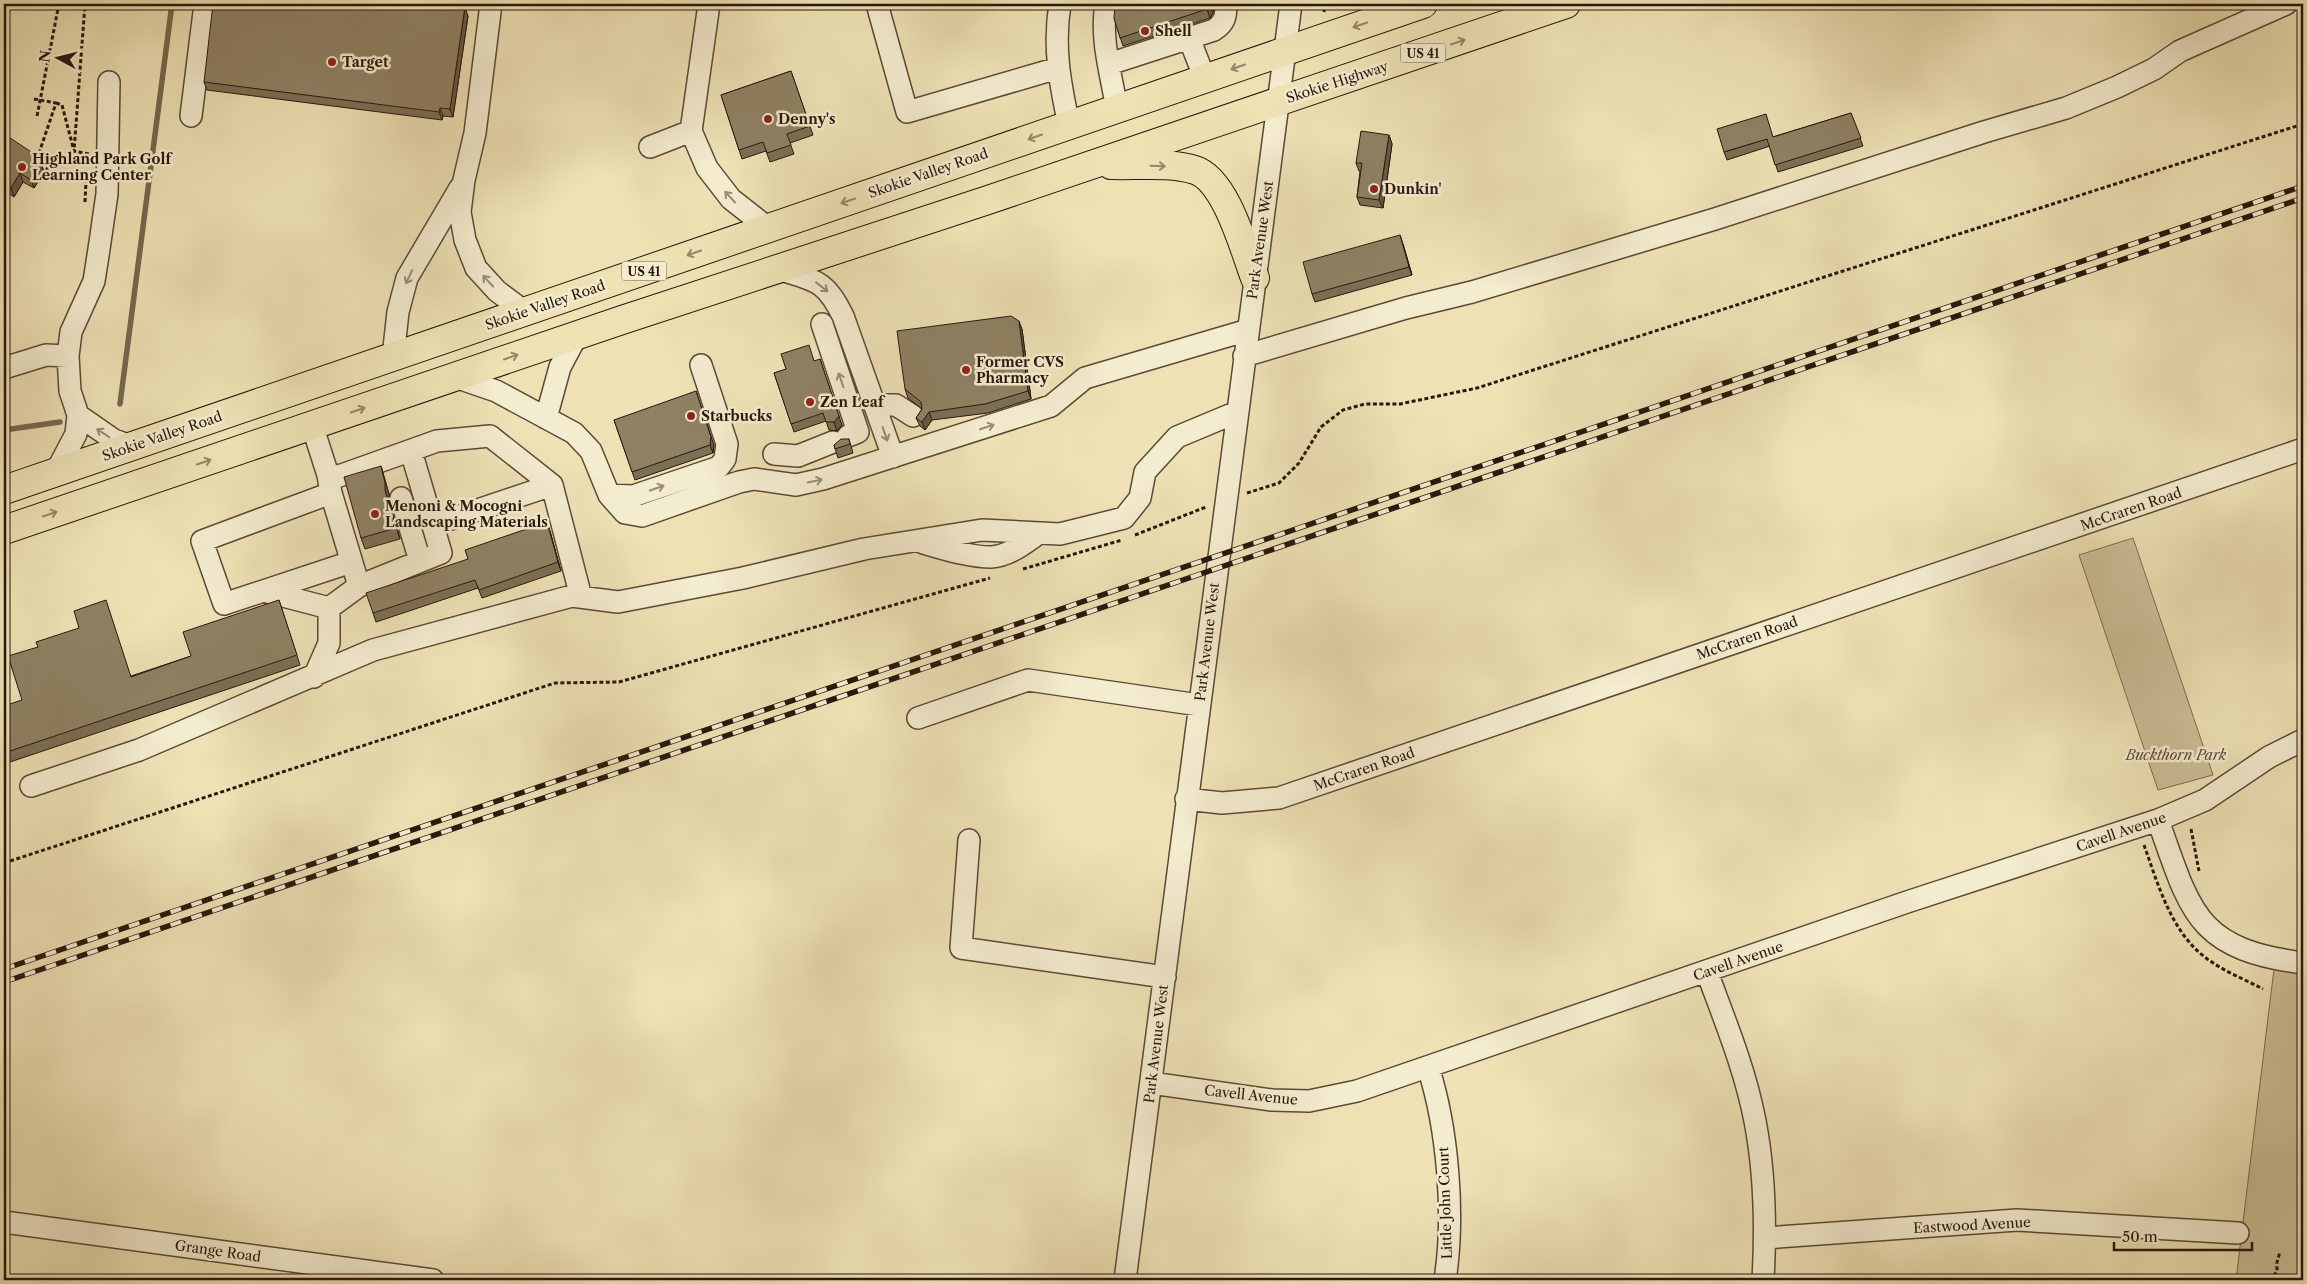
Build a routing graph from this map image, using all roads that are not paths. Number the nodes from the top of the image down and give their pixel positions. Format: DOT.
graph roads {
  1 [pos="205,4"];
  2 [pos="491,4"];
  3 [pos="709,4"];
  4 [pos="877,4"];
  5 [pos="1060,4"];
  6 [pos="1106,4"];
  7 [pos="1226,4"];
  8 [pos="1291,4"];
  9 [pos="1423,4"];
  10 [pos="1566,4"];
  11 [pos="2286,4"];
  12 [pos="1189,38"];
  13 [pos="1285,52"];
  14 [pos="1109,64"];
  15 [pos="1058,68"];
  16 [pos="1205,79"];
  17 [pos="109,82"];
  18 [pos="1278,101"];
  19 [pos="1117,109"];
  20 [pos="191,116"];
  21 [pos="1069,125"];
  22 [pos="691,131"];
  23 [pos="650,147"];
  24 [pos="1092,164"];
  25 [pos="464,180"];
  26 [pos="768,228"];
  27 [pos="778,269"];
  28 [pos="1255,278"];
  29 [pos="525,312"];
  30 [pos="822,324"];
  31 [pos="1248,330"];
  32 [pos="577,335"];
  33 [pos="68,356"];
  34 [pos="393,356"];
  35 [pos="1244,356"];
  36 [pos="701,365"];
  37 [pos="4,368"];
  38 [pos="454,377"];
  39 [pos="875,405"];
  40 [pos="1237,412"];
  41 [pos="78,415"];
  42 [pos="546,418"];
  43 [pos="312,425"];
  44 [pos="948,439"];
  45 [pos="131,446"];
  46 [pos="2303,449"];
  47 [pos="411,451"];
  48 [pos="774,454"];
  49 [pos="893,457"];
  50 [pos="56,472"];
  51 [pos="329,484"];
  52 [pos="552,485"];
  53 [pos="4,490"];
  54 [pos="609,495"];
  55 [pos="401,498"];
  56 [pos="433,525"];
  57 [pos="4,530"];
  58 [pos="351,562"];
  59 [pos="420,562"];
  60 [pos="359,586"];
  61 [pos="264,591"];
  62 [pos="581,597"];
  63 [pos="329,608"];
  64 [pos="314,677"];
  65 [pos="1199,704"];
  66 [pos="918,718"];
  67 [pos="2303,740"];
  68 [pos="31,786"];
  69 [pos="1186,799"];
  70 [pos="2158,820"];
  71 [pos="969,840"];
  72 [pos="2303,963"];
  73 [pos="1707,972"];
  74 [pos="1164,977"];
  75 [pos="1428,1067"];
  76 [pos="1152,1083"];
  77 [pos="4,1222"];
  78 [pos="2238,1234"];
  79 [pos="1765,1238"];
  80 [pos="433,1280"];
  81 [pos="1125,1280"];
  82 [pos="1445,1280"];
  83 [pos="1763,1280"];
  1 -- 20 [label="street"];
  2 -- 25 [label="street"];
  3 -- 22 [label="street"];
  4 -- 15 [label="street"];
  5 -- 15 [label="street"];
  6 -- 14 [label="street"];
  7 -- 12 [label="street"];
  8 -- 13 [label="street, Park Avenue West"];
  9 -- 13 [label="highway, US 41, one-way"];
  18 -- 10 [label="highway, Skokie Highway / US 41, one-way"];
  11 -- 35 [label="street"];
  12 -- 14 [label="street"];
  12 -- 16 [label="street"];
  13 -- 16 [label="highway, Skokie Valley Road / US 41, one-way"];
  13 -- 18 [label="street, Park Avenue West"];
  14 -- 19 [label="street"];
  15 -- 21 [label="street"];
  16 -- 19 [label="highway, Skokie Valley Road / US 41"];
  17 -- 33 [label="street"];
  18 -- 24 [label="highway, US 41"];
  18 -- 28 [label="street, Park Avenue West"];
  19 -- 21 [label="highway, Skokie Valley Road / US 41"];
  21 -- 26 [label="highway, Skokie Valley Road / US 41, one-way"];
  22 -- 23 [label="street"];
  26 -- 22 [label="street, one-way"];
  24 -- 27 [label="highway, US 41"];
  24 -- 28 [label="highway, one-way"];
  29 -- 25 [label="street, one-way"];
  25 -- 34 [label="street, one-way"];
  26 -- 29 [label="highway, Skokie Valley Road / US 41, one-way"];
  27 -- 32 [label="highway, US 41"];
  27 -- 39 [label="street, one-way"];
  28 -- 31 [label="street, Park Avenue West"];
  29 -- 34 [label="highway, Skokie Valley Road / US 41"];
  48 -- 30 [label="street, one-way"];
  31 -- 35 [label="street, Park Avenue West"];
  44 -- 31 [label="street, one-way"];
  38 -- 32 [label="highway, US 41, one-way"];
  32 -- 42 [label="street"];
  33 -- 37 [label="street"];
  33 -- 41 [label="street"];
  34 -- 45 [label="highway, Skokie Valley Road / US 41"];
  35 -- 40 [label="street, Park Avenue West"];
  54 -- 36 [label="street, one-way"];
  38 -- 42 [label="street"];
  43 -- 38 [label="highway, US 41, one-way"];
  39 -- 44 [label="street"];
  39 -- 49 [label="street, one-way"];
  40 -- 62 [label="street"];
  40 -- 65 [label="street, Park Avenue West"];
  45 -- 41 [label="street, one-way"];
  41 -- 50 [label="street"];
  42 -- 54 [label="street"];
  43 -- 51 [label="street"];
  57 -- 43 [label="highway, US 41, one-way"];
  44 -- 49 [label="street"];
  45 -- 50 [label="highway, Skokie Valley Road / US 41"];
  46 -- 69 [label="street, McCraren Road"];
  47 -- 51 [label="street"];
  47 -- 52 [label="street"];
  47 -- 56 [label="street"];
  54 -- 49 [label="street, one-way"];
  50 -- 53 [label="highway, Skokie Valley Road / US 41"];
  51 -- 58 [label="street"];
  51 -- 61 [label="street"];
  52 -- 56 [label="street"];
  52 -- 62 [label="street"];
  55 -- 59 [label="street"];
  56 -- 59 [label="street"];
  58 -- 60 [label="street"];
  58 -- 61 [label="street"];
  59 -- 60 [label="street"];
  60 -- 63 [label="street"];
  61 -- 63 [label="street"];
  62 -- 64 [label="street"];
  63 -- 64 [label="street"];
  64 -- 68 [label="street"];
  65 -- 66 [label="street"];
  65 -- 69 [label="street, Park Avenue West"];
  67 -- 70 [label="street, Cavell Avenue"];
  69 -- 74 [label="street, Park Avenue West"];
  70 -- 72 [label="street"];
  70 -- 73 [label="street, Cavell Avenue"];
  71 -- 74 [label="street"];
  73 -- 75 [label="street, Cavell Avenue"];
  73 -- 79 [label="street"];
  74 -- 76 [label="street, Park Avenue West"];
  75 -- 76 [label="street, Cavell Avenue"];
  75 -- 82 [label="street, Little John Court"];
  76 -- 81 [label="street, Park Avenue West"];
  77 -- 80 [label="street, Grange Road"];
  78 -- 79 [label="street, Eastwood Avenue"];
  79 -- 83 [label="street"];
}
